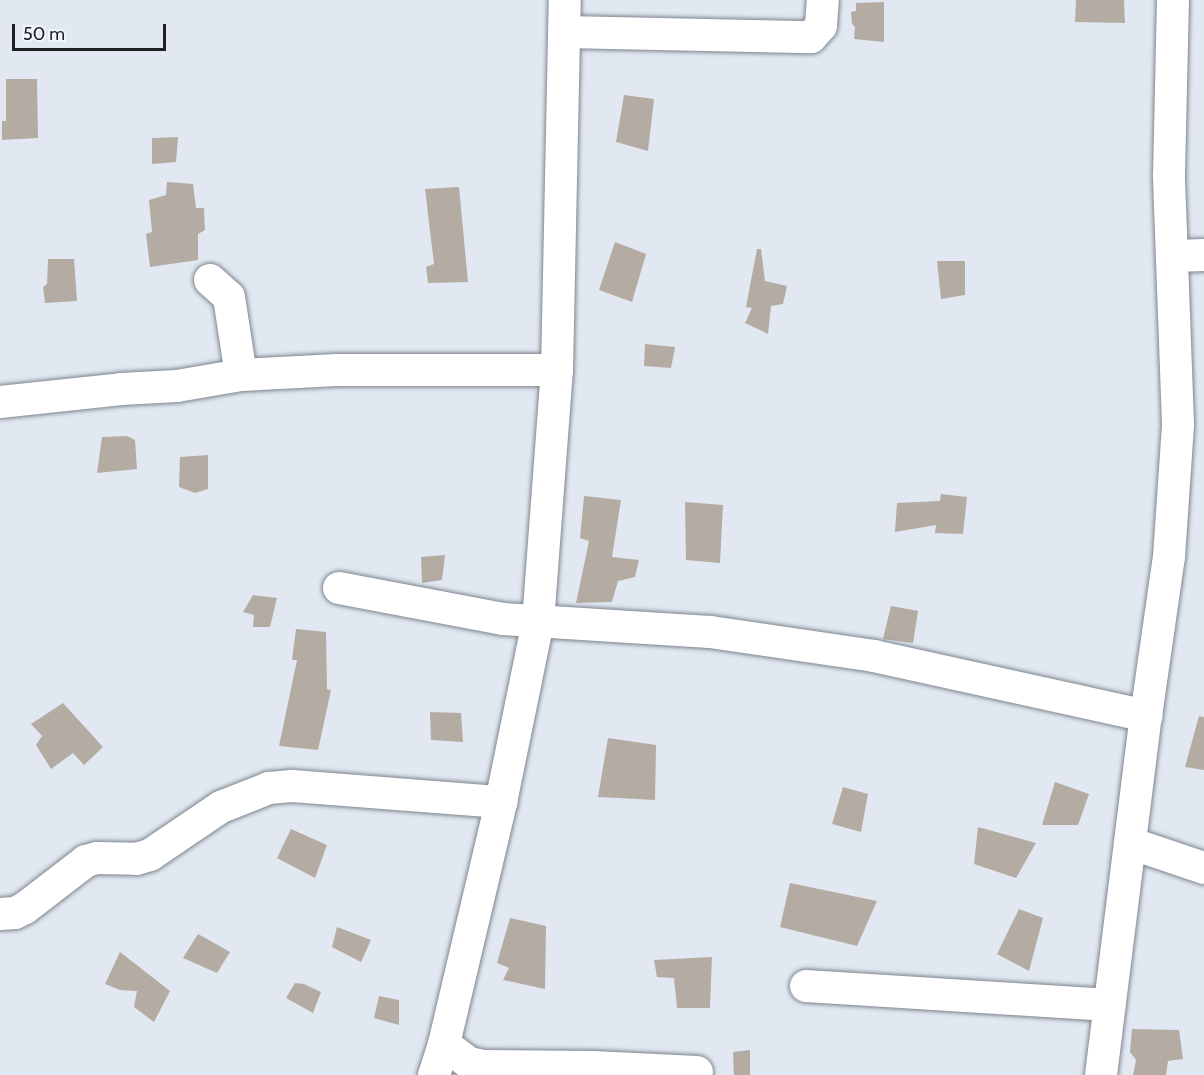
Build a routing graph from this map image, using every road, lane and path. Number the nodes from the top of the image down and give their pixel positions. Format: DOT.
graph roads {
  1 [pos="565,0"];
  2 [pos="823,0"];
  3 [pos="1173,0"];
  4 [pos="565,32"];
  5 [pos="1189,255"];
  6 [pos="210,280"];
  7 [pos="557,370"];
  8 [pos="241,375"];
  9 [pos="0,402"];
  10 [pos="339,588"];
  11 [pos="538,622"];
  12 [pos="1146,716"];
  13 [pos="501,802"];
  14 [pos="1130,843"];
  15 [pos="1204,868"];
  16 [pos="0,914"];
  17 [pos="806,986"];
  18 [pos="1109,1005"];
  19 [pos="444,1044"];
  20 [pos="697,1072"];
  21 [pos="434,1075"];
  22 [pos="1101,1075"];
  1 -- 4 [label="street"];
  2 -- 4 [label="street"];
  3 -- 5 [label="street"];
  4 -- 7 [label="street"];
  5 -- 12 [label="street"];
  6 -- 8 [label="street"];
  7 -- 8 [label="street"];
  7 -- 11 [label="street"];
  8 -- 9 [label="street"];
  10 -- 11 [label="street"];
  11 -- 12 [label="street"];
  11 -- 13 [label="street"];
  12 -- 14 [label="street"];
  13 -- 16 [label="street"];
  13 -- 19 [label="street"];
  14 -- 15 [label="street"];
  14 -- 18 [label="street"];
  17 -- 18 [label="street"];
  18 -- 22 [label="street"];
  19 -- 20 [label="street"];
  19 -- 21 [label="street"];
}
